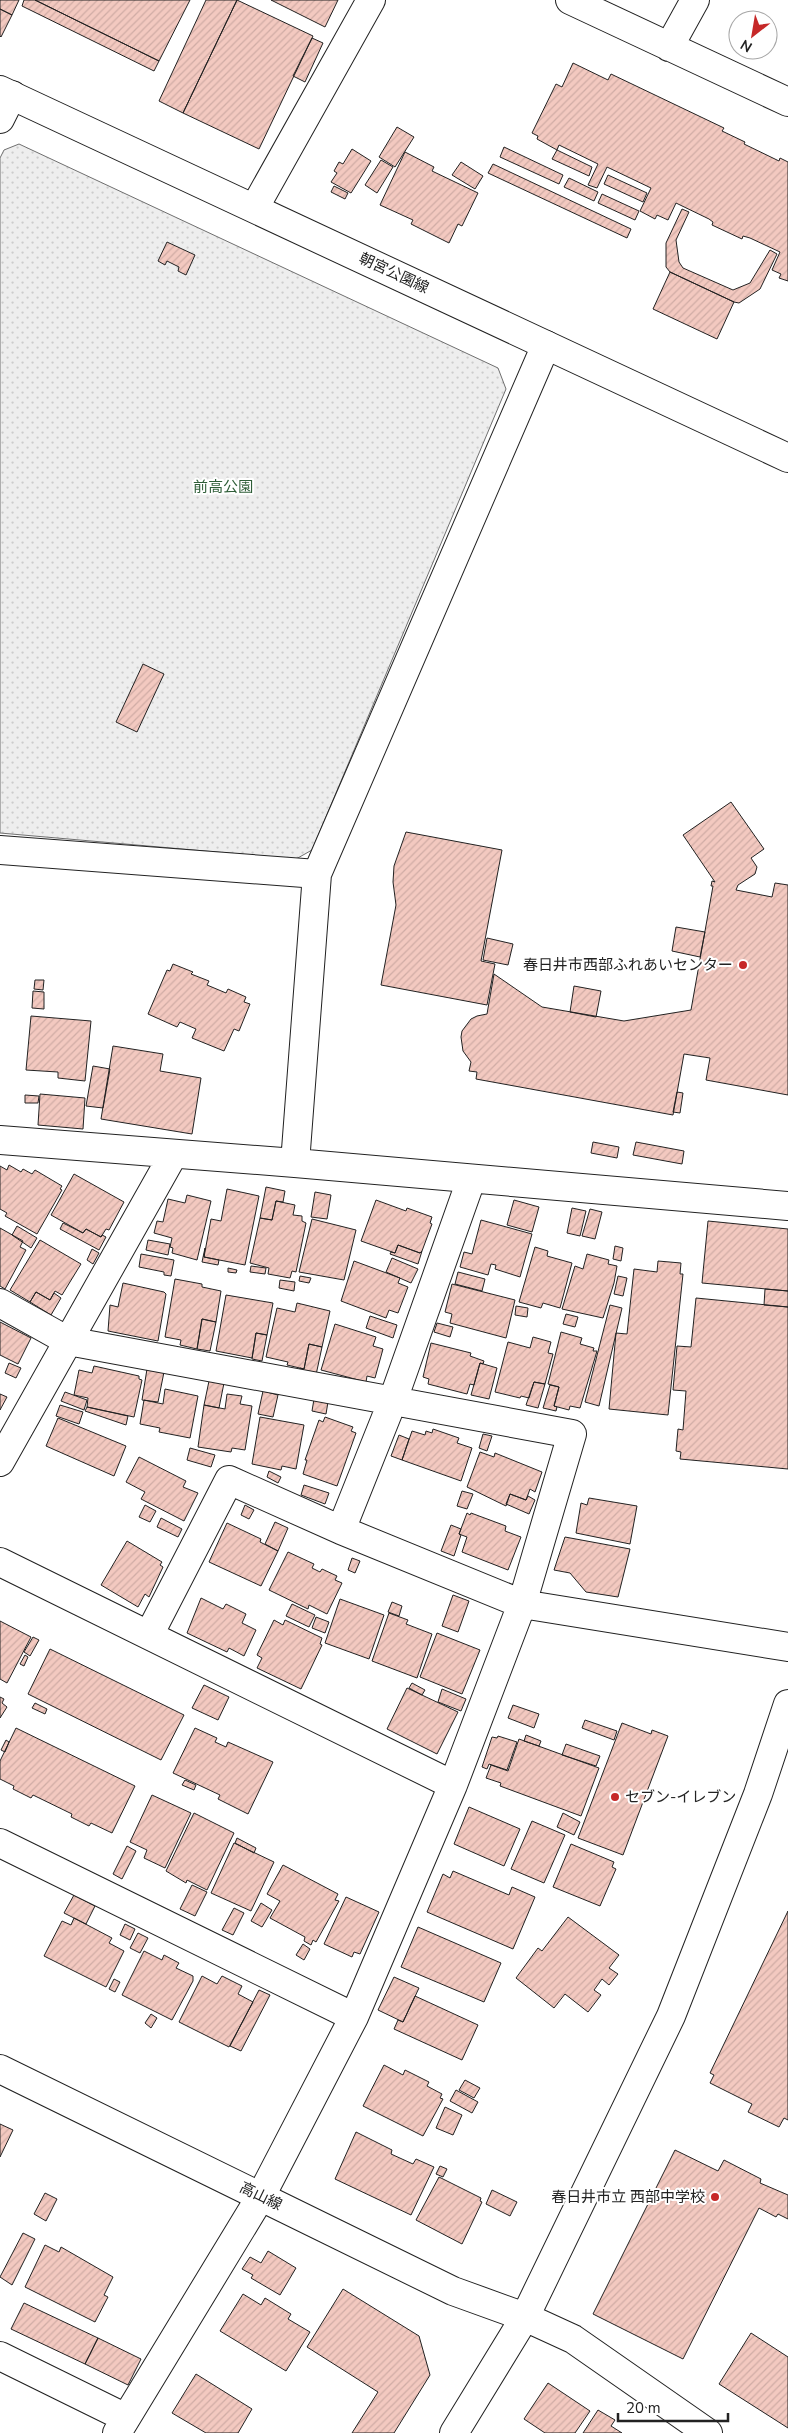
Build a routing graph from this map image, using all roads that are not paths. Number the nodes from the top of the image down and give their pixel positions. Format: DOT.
graph roads {
  1 [pos="370,0"];
  2 [pos="570,0"];
  3 [pos="695,0"];
  4 [pos="670,47"];
  5 [pos="4,102"];
  6 [pos="788,102"];
  7 [pos="255,207"];
  8 [pos="546,345"];
  9 [pos="788,458"];
  10 [pos="0,850"];
  11 [pos="317,874"];
  12 [pos="0,1140"];
  13 [pos="173,1155"];
  14 [pos="295,1163"];
  15 [pos="470,1180"];
  16 [pos="788,1206"];
  17 [pos="0,1304"];
  18 [pos="68,1341"];
  19 [pos="393,1400"];
  20 [pos="0,1462"];
  21 [pos="341,1530"];
  22 [pos="0,1562"];
  23 [pos="522,1604"];
  24 [pos="149,1635"];
  25 [pos="788,1647"];
  26 [pos="788,1704"];
  27 [pos="453,1785"];
  28 [pos="0,1843"];
  29 [pos="354,2017"];
  30 [pos="0,2069"];
  31 [pos="261,2196"];
  32 [pos="525,2317"];
  33 [pos="0,2356"];
  34 [pos="122,2425"];
  35 [pos="454,2433"];
  36 [pos="708,2433"];
  1 -- 7 [label="street"];
  2 -- 4 [label="street"];
  3 -- 4 [label="street"];
  4 -- 6 [label="street"];
  5 -- 7 [label="street, 朝宮公園線"];
  7 -- 8 [label="street, 朝宮公園線"];
  8 -- 9 [label="street, 朝宮公園線"];
  8 -- 11 [label="street"];
  10 -- 11 [label="street"];
  11 -- 14 [label="street"];
  12 -- 13 [label="street"];
  13 -- 14 [label="street"];
  13 -- 18 [label="street"];
  14 -- 15 [label="street"];
  15 -- 16 [label="street"];
  15 -- 19 [label="street"];
  17 -- 18 [label="street"];
  18 -- 19 [label="street"];
  18 -- 20 [label="street"];
  19 -- 21 [label="street"];
  19 -- 23 [label="street"];
  21 -- 23 [label="street"];
  21 -- 24 [label="street"];
  22 -- 24 [label="street"];
  23 -- 25 [label="street"];
  23 -- 27 [label="street"];
  24 -- 27 [label="street"];
  26 -- 32 [label="street"];
  27 -- 29 [label="street"];
  28 -- 29 [label="street"];
  29 -- 31 [label="street"];
  30 -- 31 [label="street, 高山線"];
  31 -- 32 [label="street, 高山線"];
  31 -- 34 [label="street"];
  32 -- 35 [label="street"];
  32 -- 36 [label="street, 高山線"];
  33 -- 34 [label="street"];
}
